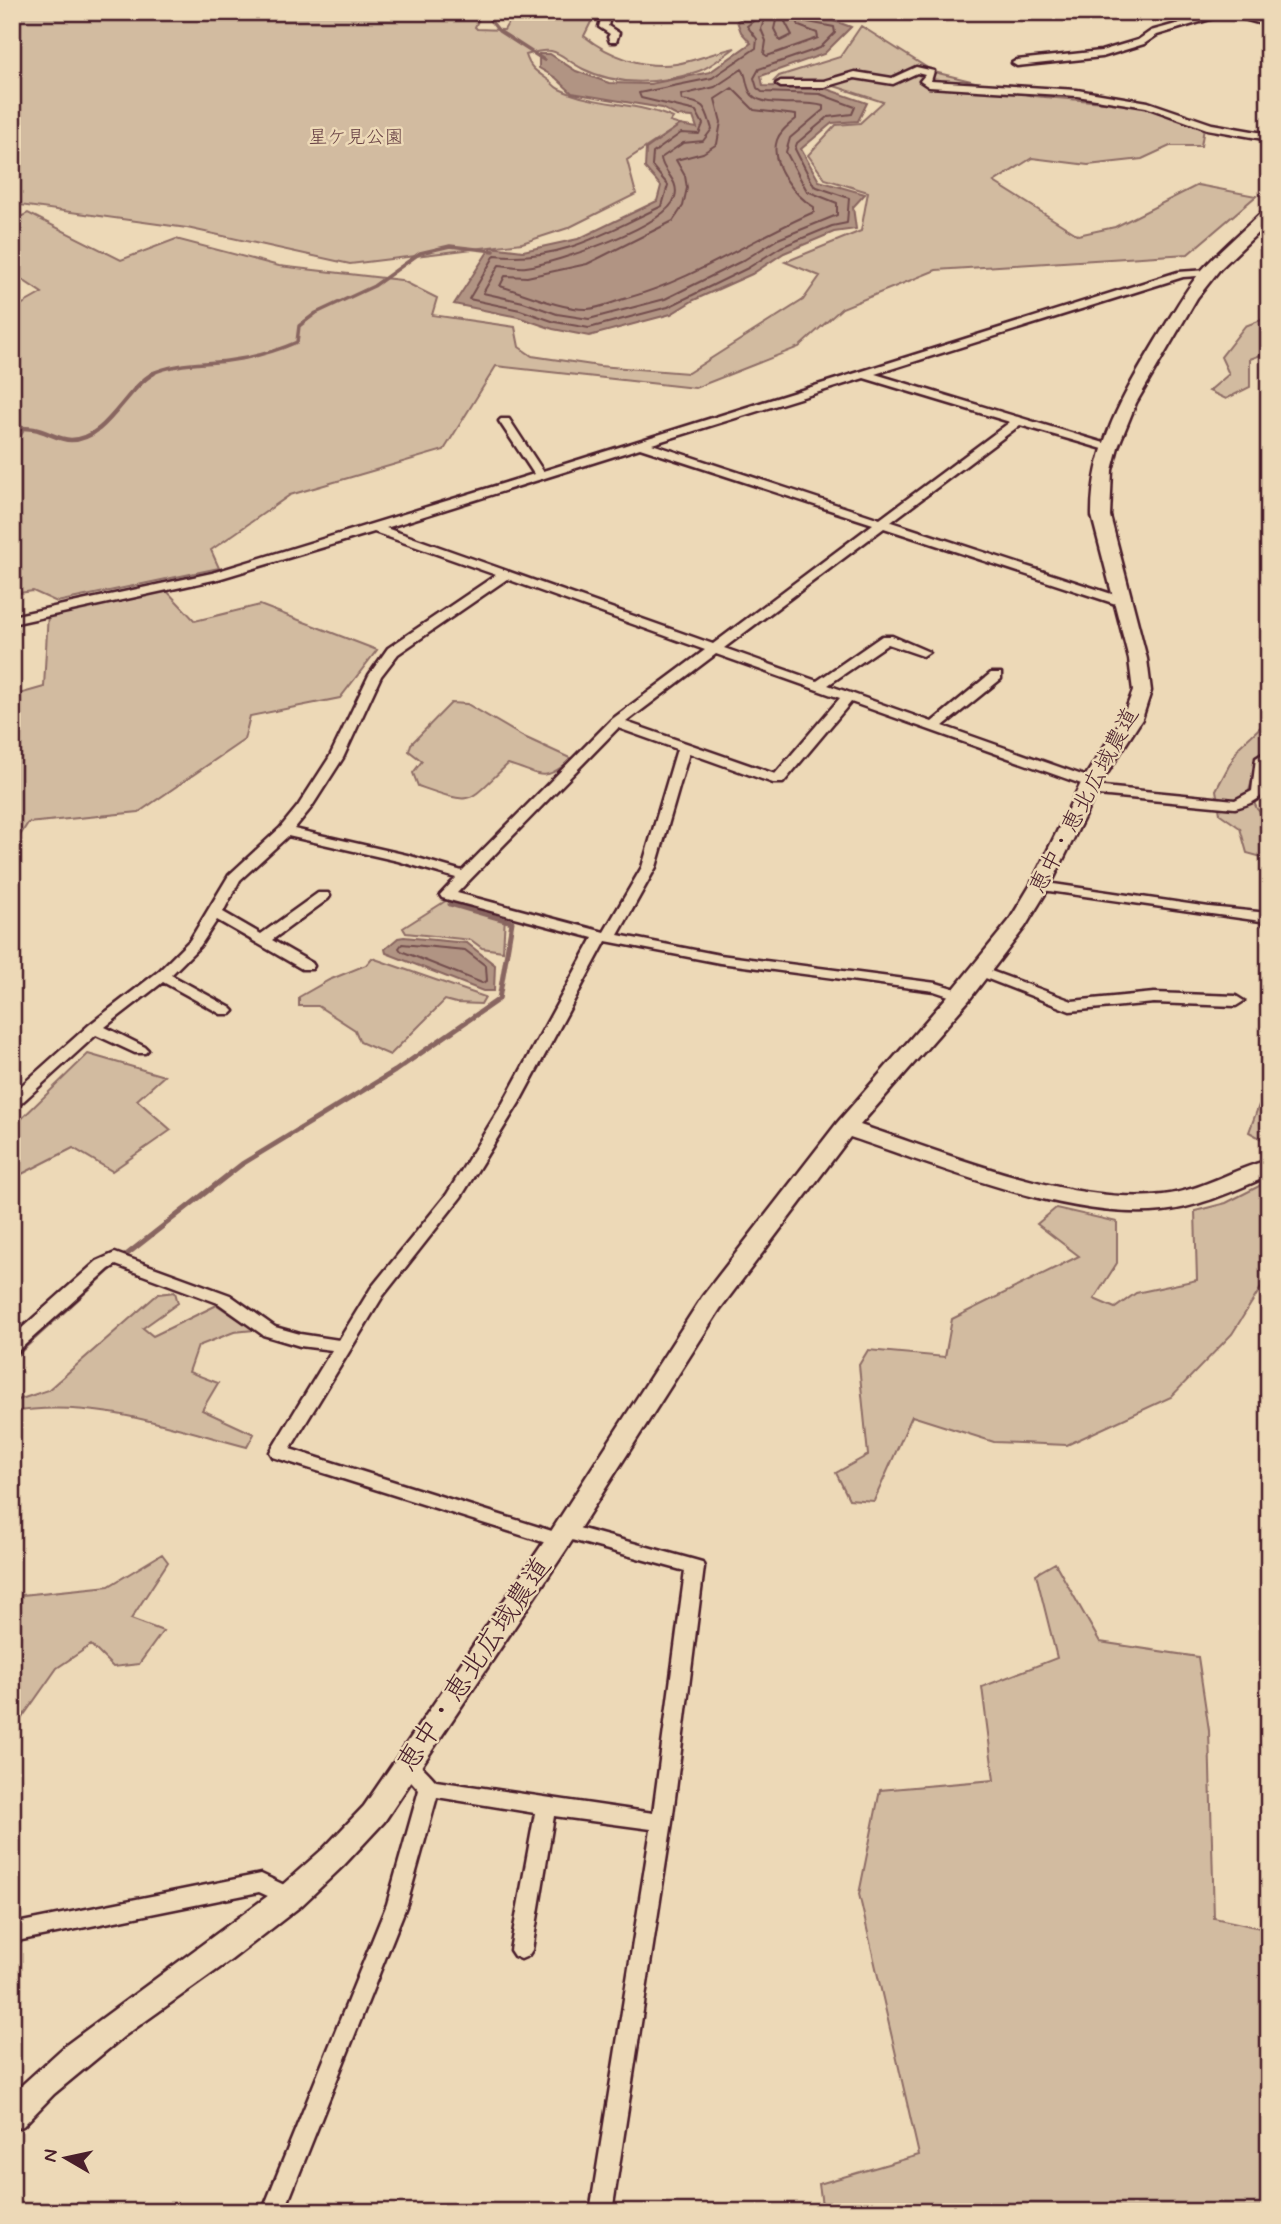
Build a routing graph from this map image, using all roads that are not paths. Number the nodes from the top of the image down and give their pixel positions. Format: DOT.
graph roads {
  1 [pos="607,12"];
  2 [pos="1226,13"];
  3 [pos="1269,22"];
  4 [pos="613,40"];
  5 [pos="1017,63"];
  6 [pos="782,84"];
  7 [pos="1269,136"];
  8 [pos="1267,217"];
  9 [pos="1208,273"];
  10 [pos="864,374"];
  11 [pos="505,421"];
  12 [pos="1018,421"];
  13 [pos="639,444"];
  14 [pos="1110,448"];
  15 [pos="541,476"];
  16 [pos="884,523"];
  17 [pos="372,527"];
  18 [pos="504,576"];
  19 [pos="1123,602"];
  20 [pos="12,620"];
  21 [pos="715,649"];
  22 [pos="923,652"];
  23 [pos="996,676"];
  24 [pos="817,687"];
  25 [pos="848,698"];
  26 [pos="616,723"];
  27 [pos="932,728"];
  28 [pos="684,747"];
  29 [pos="1269,754"];
  30 [pos="1089,787"];
  31 [pos="285,831"];
  32 [pos="464,876"];
  33 [pos="1040,886"];
  34 [pos="323,896"];
  35 [pos="215,913"];
  36 [pos="1269,922"];
  37 [pos="605,936"];
  38 [pos="262,940"];
  39 [pos="307,966"];
  40 [pos="980,971"];
  41 [pos="162,976"];
  42 [pos="961,995"];
  43 [pos="1236,1001"];
  44 [pos="226,1011"];
  45 [pos="94,1028"];
  46 [pos="140,1050"];
  47 [pos="12,1103"];
  48 [pos="845,1128"];
  49 [pos="1269,1167"];
  50 [pos="343,1346"];
  51 [pos="12,1347"];
  52 [pos="562,1535"];
  53 [pos="408,1766"];
  54 [pos="430,1788"];
  55 [pos="546,1807"];
  56 [pos="662,1822"];
  57 [pos="290,1897"];
  58 [pos="12,1933"];
  59 [pos="521,1950"];
  60 [pos="12,2116"];
  61 [pos="273,2212"];
  62 [pos="601,2212"];
  1 -- 4 [label="street"];
  2 -- 3 [label="street"];
  2 -- 5 [label="street"];
  6 -- 7 [label="street"];
  8 -- 9 [label="street, 恵中・恵北広域農道"];
  9 -- 10 [label="street"];
  9 -- 14 [label="street, 恵中・恵北広域農道"];
  10 -- 12 [label="street"];
  10 -- 13 [label="street"];
  11 -- 15 [label="street"];
  12 -- 14 [label="street"];
  12 -- 16 [label="street"];
  13 -- 15 [label="street"];
  13 -- 16 [label="street"];
  14 -- 19 [label="street, 恵中・恵北広域農道"];
  15 -- 17 [label="street"];
  16 -- 19 [label="street"];
  16 -- 21 [label="street"];
  17 -- 18 [label="street"];
  17 -- 20 [label="street"];
  18 -- 21 [label="street"];
  18 -- 31 [label="street"];
  19 -- 30 [label="street, 恵中・恵北広域農道"];
  21 -- 24 [label="street"];
  21 -- 26 [label="street"];
  22 -- 24 [label="street"];
  23 -- 27 [label="street"];
  24 -- 25 [label="street"];
  25 -- 27 [label="street"];
  25 -- 28 [label="street"];
  26 -- 28 [label="street"];
  26 -- 32 [label="street"];
  27 -- 30 [label="street"];
  28 -- 37 [label="street"];
  29 -- 30 [label="street"];
  30 -- 33 [label="street, 恵中・恵北広域農道"];
  31 -- 32 [label="street"];
  31 -- 35 [label="street"];
  32 -- 37 [label="street"];
  33 -- 36 [label="street"];
  33 -- 40 [label="street, 恵中・恵北広域農道"];
  34 -- 38 [label="street"];
  35 -- 38 [label="street"];
  35 -- 41 [label="street"];
  37 -- 42 [label="street"];
  37 -- 50 [label="street"];
  38 -- 39 [label="street"];
  40 -- 42 [label="street, 恵中・恵北広域農道"];
  40 -- 43 [label="street"];
  41 -- 44 [label="street"];
  41 -- 45 [label="street"];
  42 -- 48 [label="street, 恵中・恵北広域農道"];
  45 -- 46 [label="street"];
  45 -- 47 [label="street"];
  48 -- 49 [label="street"];
  48 -- 52 [label="street, 恵中・恵北広域農道"];
  50 -- 51 [label="street"];
  50 -- 52 [label="street"];
  52 -- 53 [label="street, 恵中・恵北広域農道"];
  52 -- 56 [label="street"];
  53 -- 54 [label="street"];
  53 -- 57 [label="street, 恵中・恵北広域農道"];
  54 -- 55 [label="street"];
  54 -- 61 [label="street"];
  55 -- 56 [label="street"];
  55 -- 59 [label="street"];
  56 -- 62 [label="street"];
  57 -- 58 [label="street"];
  57 -- 60 [label="street, 恵中・恵北広域農道"];
}
